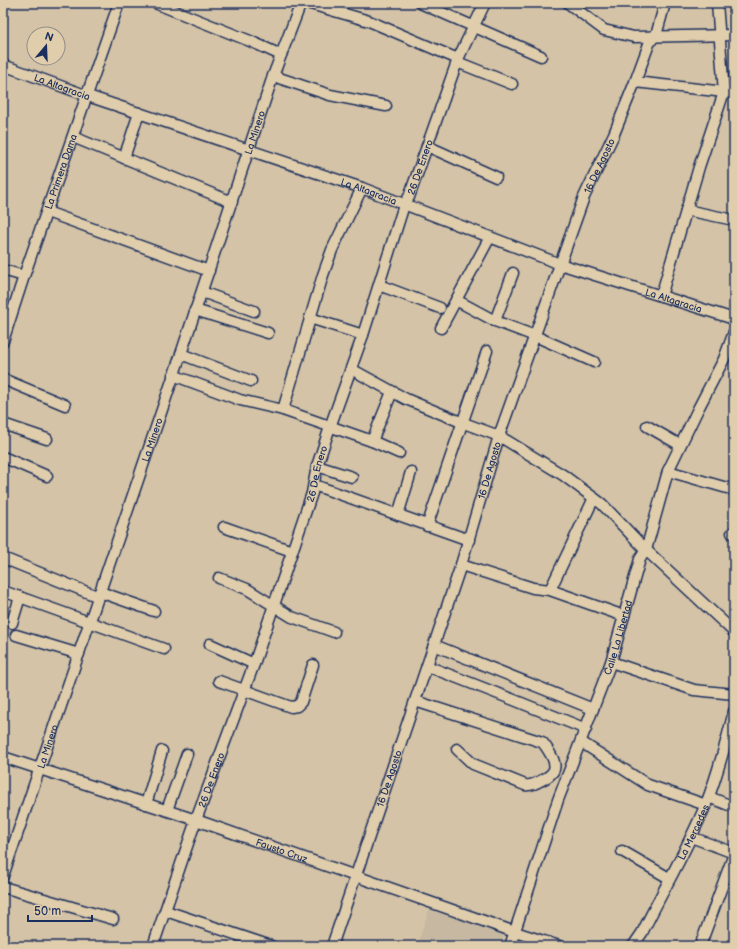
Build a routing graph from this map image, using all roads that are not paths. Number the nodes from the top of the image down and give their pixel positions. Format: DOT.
graph roads {
  1 [pos="119,3"];
  2 [pos="155,3"];
  3 [pos="301,3"];
  4 [pos="307,3"];
  5 [pos="420,3"];
  6 [pos="485,3"];
  7 [pos="568,3"];
  8 [pos="665,3"];
  9 [pos="717,3"];
  10 [pos="473,27"];
  11 [pos="719,35"];
  12 [pos="734,35"];
  13 [pos="653,37"];
  14 [pos="281,55"];
  15 [pos="541,56"];
  16 [pos="458,60"];
  17 [pos="3,65"];
  18 [pos="273,76"];
  19 [pos="635,82"];
  20 [pos="512,84"];
  21 [pos="729,93"];
  22 [pos="88,96"];
  23 [pos="386,106"];
  24 [pos="139,113"];
  25 [pos="73,137"];
  26 [pos="427,146"];
  27 [pos="249,150"];
  28 [pos="124,158"];
  29 [pos="496,177"];
  30 [pos="362,188"];
  31 [pos="232,202"];
  32 [pos="404,205"];
  33 [pos="686,210"];
  34 [pos="47,212"];
  35 [pos="734,220"];
  36 [pos="490,237"];
  37 [pos="560,264"];
  38 [pos="3,270"];
  39 [pos="208,271"];
  40 [pos="513,273"];
  41 [pos="24,276"];
  42 [pos="379,285"];
  43 [pos="202,292"];
  44 [pos="661,296"];
  45 [pos="456,300"];
  46 [pos="440,308"];
  47 [pos="196,310"];
  48 [pos="254,311"];
  49 [pos="310,318"];
  50 [pos="734,319"];
  51 [pos="495,321"];
  52 [pos="441,328"];
  53 [pos="734,332"];
  54 [pos="268,333"];
  55 [pos="363,335"];
  56 [pos="535,336"];
  57 [pos="3,341"];
  58 [pos="487,351"];
  59 [pos="181,354"];
  60 [pos="594,362"];
  61 [pos="351,370"];
  62 [pos="174,375"];
  63 [pos="3,379"];
  64 [pos="251,381"];
  65 [pos="392,392"];
  66 [pos="65,405"];
  67 [pos="283,410"];
  68 [pos="461,422"];
  69 [pos="3,424"];
  70 [pos="647,426"];
  71 [pos="330,427"];
  72 [pos="499,436"];
  73 [pos="47,439"];
  74 [pos="372,441"];
  75 [pos="680,445"];
  76 [pos="399,453"];
  77 [pos="3,457"];
  78 [pos="317,466"];
  79 [pos="668,471"];
  80 [pos="411,472"];
  81 [pos="47,476"];
  82 [pos="352,477"];
  83 [pos="314,485"];
  84 [pos="734,490"];
  85 [pos="594,498"];
  86 [pos="398,515"];
  87 [pos="427,526"];
  88 [pos="224,527"];
  89 [pos="469,540"];
  90 [pos="646,550"];
  91 [pos="292,551"];
  92 [pos="3,558"];
  93 [pos="461,565"];
  94 [pos="219,578"];
  95 [pos="550,590"];
  96 [pos="3,591"];
  97 [pos="99,594"];
  98 [pos="20,597"];
  99 [pos="274,605"];
  100 [pos="154,612"];
  101 [pos="624,616"];
  102 [pos="90,622"];
  103 [pos="12,624"];
  104 [pos="334,632"];
  105 [pos="734,632"];
  106 [pos="16,636"];
  107 [pos="210,644"];
  108 [pos="434,645"];
  109 [pos="164,650"];
  110 [pos="79,654"];
  111 [pos="611,662"];
  112 [pos="254,664"];
  113 [pos="313,665"];
  114 [pos="427,666"];
  115 [pos="218,682"];
  116 [pos="244,691"];
  117 [pos="734,694"];
  118 [pos="415,701"];
  119 [pos="593,710"];
  120 [pos="734,711"];
  121 [pos="586,729"];
  122 [pos="581,742"];
  123 [pos="457,749"];
  124 [pos="162,751"];
  125 [pos="187,754"];
  126 [pos="3,757"];
  127 [pos="40,770"];
  128 [pos="707,801"];
  129 [pos="146,804"];
  130 [pos="734,807"];
  131 [pos="166,810"];
  132 [pos="196,820"];
  133 [pos="691,837"];
  134 [pos="622,851"];
  135 [pos="734,853"];
  136 [pos="3,876"];
  137 [pos="356,877"];
  138 [pos="669,878"];
  139 [pos="3,887"];
  140 [pos="166,911"];
  141 [pos="113,919"];
  142 [pos="515,932"];
  143 [pos="153,946"];
  144 [pos="271,946"];
  145 [pos="332,946"];
  146 [pos="510,946"];
  147 [pos="559,946"];
  148 [pos="633,946"];
  149 [pos="700,946"];
  1 -- 22 [label="street, La Primera Dama"];
  2 -- 14 [label="street"];
  3 -- 14 [label="street, La Minero"];
  4 -- 16 [label="street"];
  5 -- 10 [label="street"];
  6 -- 10 [label="street, 26 De Enero"];
  7 -- 13 [label="street"];
  8 -- 13 [label="street, 16 De Agosto"];
  9 -- 11 [label="street"];
  10 -- 15 [label="street"];
  10 -- 16 [label="street, 26 De Enero"];
  11 -- 12 [label="street"];
  11 -- 13 [label="street"];
  11 -- 21 [label="street"];
  13 -- 19 [label="street, 16 De Agosto"];
  14 -- 18 [label="street, La Minero"];
  16 -- 20 [label="street"];
  16 -- 26 [label="street, 26 De Enero"];
  17 -- 22 [label="street, La Altagracia"];
  18 -- 23 [label="street"];
  18 -- 27 [label="street, La Minero"];
  19 -- 21 [label="street"];
  19 -- 37 [label="street, 16 De Agosto"];
  21 -- 33 [label="street"];
  22 -- 24 [label="street, La Altagracia"];
  22 -- 25 [label="street, La Primera Dama"];
  24 -- 27 [label="street, La Altagracia"];
  24 -- 28 [label="street"];
  25 -- 28 [label="street"];
  25 -- 34 [label="street, La Primera Dama"];
  26 -- 29 [label="street"];
  26 -- 32 [label="street, 26 De Enero"];
  27 -- 30 [label="street, La Altagracia"];
  27 -- 31 [label="street, La Minero"];
  28 -- 31 [label="street"];
  30 -- 32 [label="street, La Altagracia"];
  30 -- 49 [label="street"];
  31 -- 39 [label="street, La Minero"];
  32 -- 36 [label="street, La Altagracia"];
  32 -- 42 [label="street, 26 De Enero"];
  33 -- 35 [label="street"];
  33 -- 44 [label="street"];
  34 -- 39 [label="street"];
  34 -- 41 [label="street, La Primera Dama"];
  36 -- 37 [label="street, La Altagracia"];
  36 -- 45 [label="street"];
  37 -- 44 [label="street, La Altagracia"];
  37 -- 56 [label="street, 16 De Agosto"];
  38 -- 41 [label="street"];
  39 -- 43 [label="street, La Minero"];
  40 -- 51 [label="street"];
  41 -- 57 [label="street, La Primera Dama"];
  42 -- 46 [label="street"];
  42 -- 55 [label="street, 26 De Enero"];
  43 -- 47 [label="street, La Minero"];
  43 -- 48 [label="street"];
  44 -- 50 [label="street, La Altagracia"];
  45 -- 51 [label="street"];
  45 -- 52 [label="street"];
  47 -- 54 [label="street"];
  47 -- 59 [label="street, La Minero"];
  49 -- 55 [label="street"];
  49 -- 67 [label="street"];
  51 -- 56 [label="street"];
  53 -- 75 [label="street, Calle La Libertad"];
  55 -- 61 [label="street, 26 De Enero"];
  56 -- 60 [label="street"];
  56 -- 72 [label="street, 16 De Agosto"];
  58 -- 68 [label="street"];
  59 -- 62 [label="street, La Minero"];
  59 -- 64 [label="street"];
  61 -- 65 [label="street"];
  61 -- 71 [label="street, 26 De Enero"];
  62 -- 67 [label="street"];
  62 -- 97 [label="street, La Minero"];
  63 -- 66 [label="street"];
  65 -- 68 [label="street"];
  65 -- 74 [label="street"];
  67 -- 71 [label="street"];
  68 -- 72 [label="street"];
  68 -- 87 [label="street"];
  69 -- 73 [label="street"];
  70 -- 75 [label="street"];
  71 -- 74 [label="street"];
  71 -- 78 [label="street, 26 De Enero"];
  72 -- 85 [label="street"];
  72 -- 89 [label="street, 16 De Agosto"];
  74 -- 76 [label="street"];
  75 -- 79 [label="street, Calle La Libertad"];
  77 -- 81 [label="street"];
  78 -- 82 [label="street"];
  78 -- 83 [label="street, 26 De Enero"];
  79 -- 84 [label="street"];
  79 -- 90 [label="street, Calle La Libertad"];
  80 -- 86 [label="street"];
  83 -- 86 [label="street"];
  83 -- 91 [label="street, 26 De Enero"];
  85 -- 90 [label="street"];
  85 -- 95 [label="street"];
  86 -- 87 [label="street"];
  87 -- 89 [label="street"];
  88 -- 91 [label="street"];
  89 -- 93 [label="street, 16 De Agosto"];
  90 -- 101 [label="street, Calle La Libertad"];
  90 -- 105 [label="street"];
  91 -- 99 [label="street, 26 De Enero"];
  92 -- 97 [label="street"];
  93 -- 95 [label="street"];
  93 -- 108 [label="street, 16 De Agosto"];
  94 -- 99 [label="street"];
  95 -- 101 [label="street"];
  96 -- 98 [label="street"];
  97 -- 100 [label="street"];
  97 -- 102 [label="street, La Minero"];
  98 -- 102 [label="street"];
  98 -- 103 [label="street"];
  99 -- 104 [label="street"];
  99 -- 112 [label="street, 26 De Enero"];
  101 -- 111 [label="street, Calle La Libertad"];
  102 -- 109 [label="street"];
  102 -- 110 [label="street, La Minero"];
  106 -- 110 [label="street"];
  107 -- 112 [label="street"];
  108 -- 114 [label="street, 16 De Agosto"];
  108 -- 119 [label="street"];
  110 -- 127 [label="street, La Minero"];
  111 -- 117 [label="street"];
  111 -- 119 [label="street, Calle La Libertad"];
  112 -- 116 [label="street, 26 De Enero"];
  113 -- 116 [label="street"];
  114 -- 118 [label="street, 16 De Agosto"];
  114 -- 121 [label="street"];
  115 -- 116 [label="street"];
  116 -- 132 [label="street, 26 De Enero"];
  118 -- 123 [label="street"];
  118 -- 137 [label="street, 16 De Agosto"];
  119 -- 121 [label="street, Calle La Libertad"];
  120 -- 128 [label="street, La Mercedes"];
  121 -- 122 [label="street, Calle La Libertad"];
  122 -- 128 [label="street"];
  122 -- 142 [label="street, Calle La Libertad"];
  124 -- 129 [label="street"];
  125 -- 131 [label="street"];
  126 -- 127 [label="street, Fausto Cruz"];
  127 -- 129 [label="street, Fausto Cruz"];
  127 -- 136 [label="street, La Minero"];
  128 -- 130 [label="street"];
  128 -- 133 [label="street, La Mercedes"];
  129 -- 131 [label="street, Fausto Cruz"];
  131 -- 132 [label="street, Fausto Cruz"];
  132 -- 137 [label="street, Fausto Cruz"];
  132 -- 140 [label="street, 26 De Enero"];
  133 -- 135 [label="street"];
  133 -- 138 [label="street, La Mercedes"];
  134 -- 138 [label="street"];
  135 -- 149 [label="street"];
  137 -- 142 [label="street, Fausto Cruz"];
  137 -- 145 [label="street, 16 De Agosto"];
  138 -- 148 [label="street, La Mercedes"];
  139 -- 141 [label="street"];
  140 -- 143 [label="street, 26 De Enero"];
  140 -- 144 [label="street"];
  142 -- 146 [label="street, Calle La Libertad"];
  142 -- 147 [label="street, Fausto Cruz"];
}
